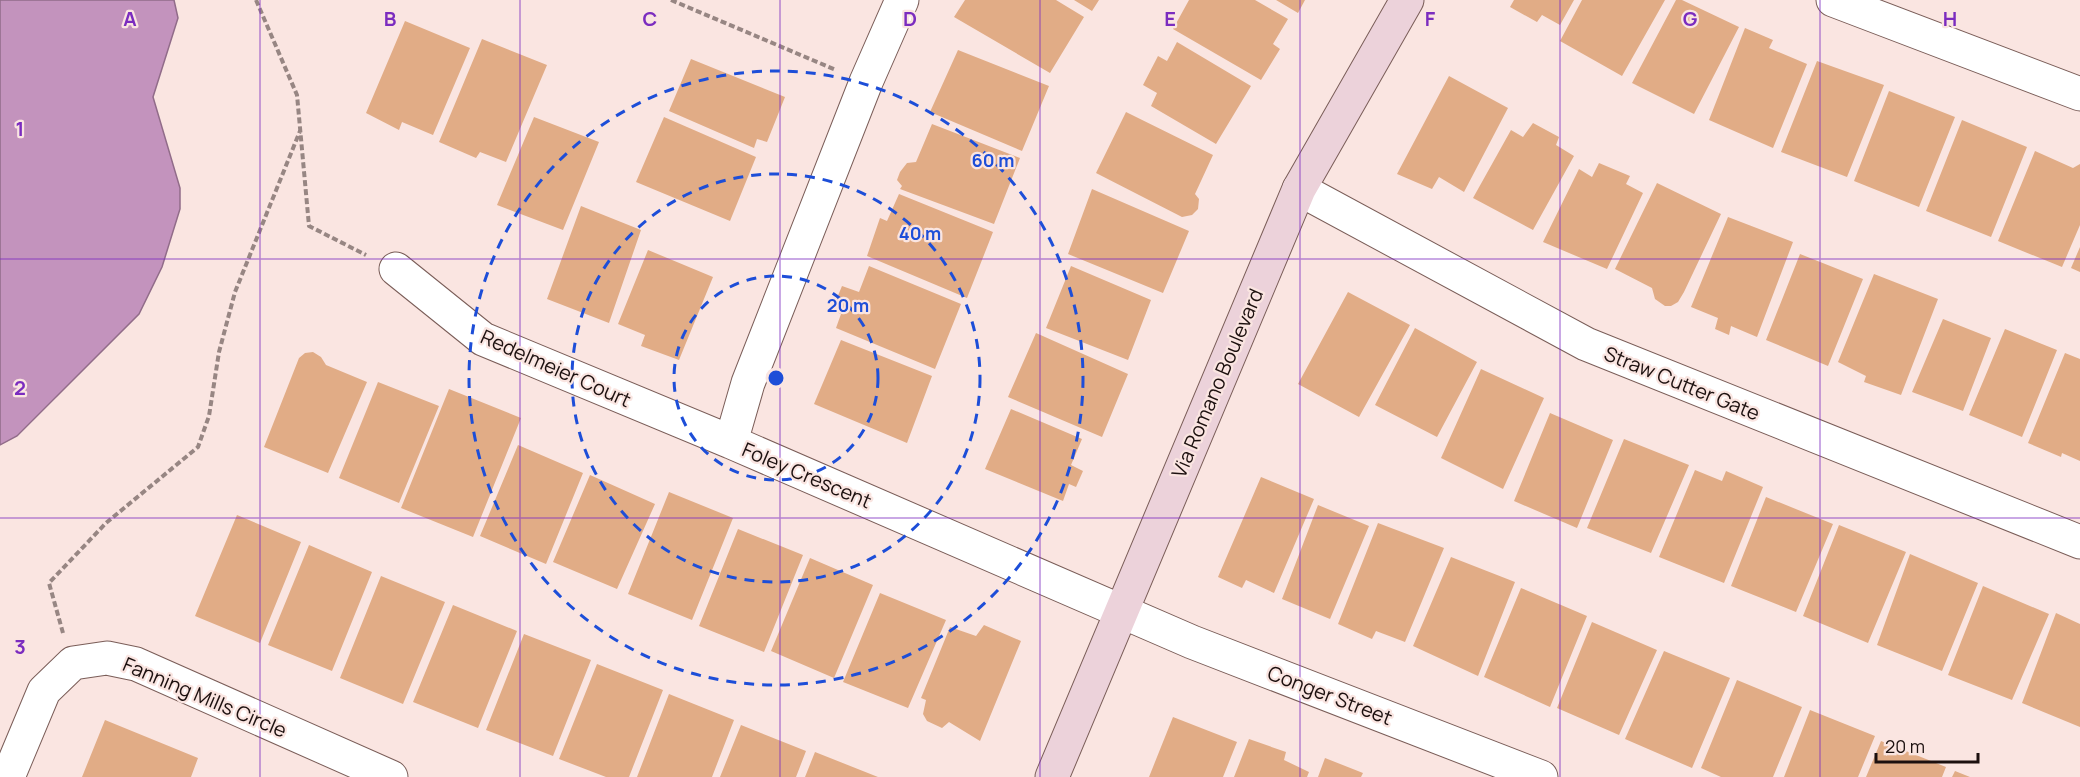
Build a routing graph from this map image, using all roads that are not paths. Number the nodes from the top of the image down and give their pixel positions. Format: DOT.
graph roads {
  1 [pos="902,0"];
  2 [pos="1407,0"];
  3 [pos="1833,0"];
  4 [pos="2080,94"];
  5 [pos="1299,189"];
  6 [pos="396,269"];
  7 [pos="731,442"];
  8 [pos="2080,542"];
  9 [pos="1121,611"];
  10 [pos="8,777"];
  11 [pos="391,777"];
  12 [pos="1052,777"];
  13 [pos="1541,777"];
  1 -- 7 [label="street, Foley Crescent"];
  2 -- 5 [label="street, Via Romano Boulevard"];
  3 -- 4 [label="street"];
  5 -- 8 [label="street, Straw Cutter Gate"];
  5 -- 9 [label="street, Via Romano Boulevard"];
  6 -- 7 [label="street, Redelmeier Court"];
  7 -- 9 [label="street, Foley Crescent"];
  9 -- 12 [label="street, Via Romano Boulevard"];
  9 -- 13 [label="street, Conger Street"];
  10 -- 11 [label="street, Fanning Mills Circle"];
}
